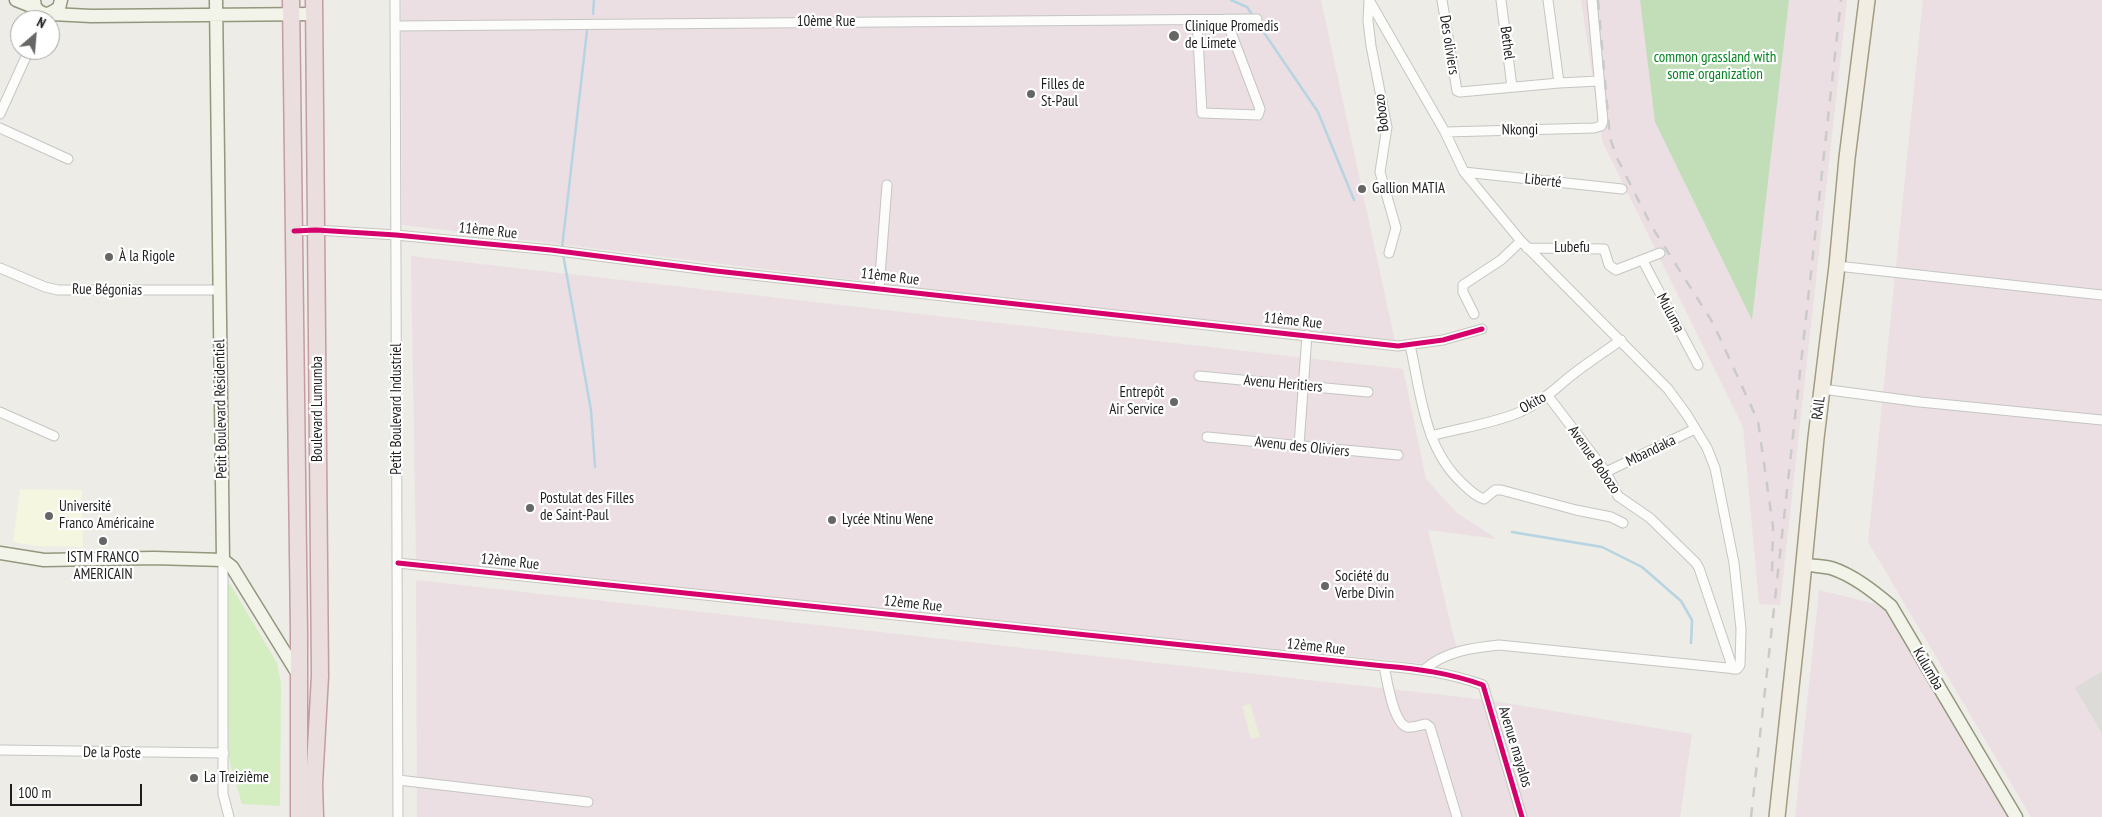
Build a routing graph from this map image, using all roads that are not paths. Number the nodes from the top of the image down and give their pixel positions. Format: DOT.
graph roads {
  1 [pos="16,0"];
  2 [pos="61,0"];
  3 [pos="216,0"];
  4 [pos="395,0"];
  5 [pos="1369,0"];
  6 [pos="1442,0"];
  7 [pos="1501,0"];
  8 [pos="1548,0"];
  9 [pos="1592,0"];
  10 [pos="1866,0"];
  11 [pos="291,7"];
  12 [pos="314,7"];
  13 [pos="39,10"];
  14 [pos="47,10"];
  15 [pos="60,13"];
  16 [pos="217,15"];
  17 [pos="1226,19"];
  18 [pos="1257,19"];
  19 [pos="1197,20"];
  20 [pos="396,26"];
  21 [pos="24,60"];
  22 [pos="1599,81"];
  23 [pos="1559,83"];
  24 [pos="1512,87"];
  25 [pos="0,114"];
  26 [pos="0,128"];
  27 [pos="1445,132"];
  28 [pos="68,159"];
  29 [pos="1464,172"];
  30 [pos="887,185"];
  31 [pos="1622,189"];
  32 [pos="316,230"];
  33 [pos="294,231"];
  34 [pos="396,235"];
  35 [pos="1524,245"];
  36 [pos="1389,253"];
  37 [pos="1660,253"];
  38 [pos="1643,261"];
  39 [pos="1837,266"];
  40 [pos="0,268"];
  41 [pos="879,289"];
  42 [pos="219,290"];
  43 [pos="2102,295"];
  44 [pos="1474,314"];
  45 [pos="1482,329"];
  46 [pos="1307,335"];
  47 [pos="1620,340"];
  48 [pos="1410,345"];
  49 [pos="1698,365"];
  50 [pos="1199,376"];
  51 [pos="1304,386"];
  52 [pos="1822,389"];
  53 [pos="1368,392"];
  54 [pos="1548,396"];
  55 [pos="0,412"];
  56 [pos="2102,420"];
  57 [pos="1695,429"];
  58 [pos="54,436"];
  59 [pos="1431,436"];
  60 [pos="1207,437"];
  61 [pos="1299,445"];
  62 [pos="1398,455"];
  63 [pos="1606,472"];
  64 [pos="1623,523"];
  65 [pos="0,553"];
  66 [pos="223,560"];
  67 [pos="398,564"];
  68 [pos="1803,564"];
  69 [pos="1384,666"];
  70 [pos="1425,669"];
  71 [pos="1735,669"];
  72 [pos="298,674"];
  73 [pos="1483,685"];
  74 [pos="0,750"];
  75 [pos="224,753"];
  76 [pos="398,780"];
  77 [pos="588,802"];
  78 [pos="229,817"];
  79 [pos="299,817"];
  80 [pos="315,817"];
  81 [pos="398,817"];
  82 [pos="1457,817"];
  83 [pos="1522,817"];
  84 [pos="1777,817"];
  85 [pos="2016,817"];
  1 -- 13 [label="street"];
  2 -- 14 [label="street"];
  3 -- 16 [label="street, Petit Boulevard Résidentiel"];
  4 -- 20 [label="street, Petit Boulevard Industriel"];
  5 -- 27 [label="street"];
  5 -- 36 [label="street, Bobozo"];
  6 -- 24 [label="street, Des oliviers"];
  7 -- 24 [label="street, Bethel"];
  8 -- 23 [label="street"];
  9 -- 22 [label="street"];
  10 -- 39 [label="main road, RAIL"];
  11 -- 12 [label="street"];
  11 -- 16 [label="street"];
  11 -- 33 [label="highway, Boulevard Lumumba"];
  12 -- 32 [label="highway, Boulevard Lumumba"];
  15 -- 16 [label="street"];
  16 -- 42 [label="street, Petit Boulevard Résidentiel"];
  17 -- 18 [label="street, 10ème Rue"];
  17 -- 19 [label="street, 10ème Rue"];
  17 -- 19 [label="street"];
  19 -- 20 [label="street, 10ème Rue"];
  20 -- 34 [label="street, Petit Boulevard Industriel"];
  21 -- 25 [label="street"];
  22 -- 23 [label="street"];
  22 -- 27 [label="street, Nkongi"];
  23 -- 24 [label="street"];
  26 -- 28 [label="street"];
  27 -- 29 [label="street"];
  29 -- 31 [label="street, Liberté"];
  29 -- 35 [label="street"];
  30 -- 41 [label="street"];
  32 -- 33 [label="street, 11ème Rue"];
  32 -- 34 [label="street, 11ème Rue"];
  32 -- 80 [label="highway, Boulevard Lumumba"];
  33 -- 72 [label="highway, Boulevard Lumumba"];
  34 -- 41 [label="street, 11ème Rue"];
  34 -- 67 [label="street, Petit Boulevard Industriel"];
  35 -- 38 [label="street, Lubefu"];
  35 -- 44 [label="street"];
  35 -- 47 [label="street"];
  37 -- 38 [label="street, Lubefu"];
  38 -- 49 [label="street, Muluma"];
  39 -- 43 [label="street"];
  39 -- 52 [label="main road, RAIL"];
  40 -- 42 [label="street, Rue Bégonias"];
  41 -- 46 [label="street, 11ème Rue"];
  42 -- 66 [label="street, Petit Boulevard Résidentiel"];
  45 -- 48 [label="street, 11ème Rue"];
  46 -- 48 [label="street, 11ème Rue"];
  46 -- 51 [label="street"];
  47 -- 54 [label="street, Okito"];
  47 -- 57 [label="street"];
  48 -- 59 [label="street"];
  50 -- 51 [label="street, Avenu Heritiers"];
  51 -- 53 [label="street, Avenu Heritiers"];
  51 -- 61 [label="street"];
  52 -- 56 [label="street"];
  52 -- 68 [label="main road, RAIL"];
  54 -- 59 [label="street, Okito"];
  54 -- 63 [label="street, Avenue Bobozo"];
  55 -- 58 [label="street"];
  57 -- 63 [label="street, Mbandaka"];
  57 -- 71 [label="street"];
  59 -- 64 [label="street, Avenue Bobozo"];
  60 -- 61 [label="street, Avenu des Oliviers"];
  61 -- 62 [label="street, Avenu des Oliviers"];
  63 -- 71 [label="street, Avenue Bobozo"];
  65 -- 66 [label="street"];
  66 -- 72 [label="street"];
  66 -- 75 [label="street, Petit Boulevard Résidentiel"];
  67 -- 69 [label="street, 12ème Rue"];
  67 -- 76 [label="street, Petit Boulevard Industriel"];
  68 -- 84 [label="main road, RAIL"];
  68 -- 85 [label="street, Kulumba"];
  69 -- 70 [label="street, 12ème Rue"];
  69 -- 82 [label="street"];
  70 -- 71 [label="street"];
  70 -- 73 [label="street, 12ème Rue"];
  72 -- 79 [label="highway, Boulevard Lumumba"];
  73 -- 83 [label="street, Avenue mayalos"];
  74 -- 75 [label="street, De la Poste"];
  75 -- 78 [label="street, Petit Boulevard Résidentiel"];
  76 -- 77 [label="street"];
  76 -- 81 [label="street, Petit Boulevard Industriel"];
}
